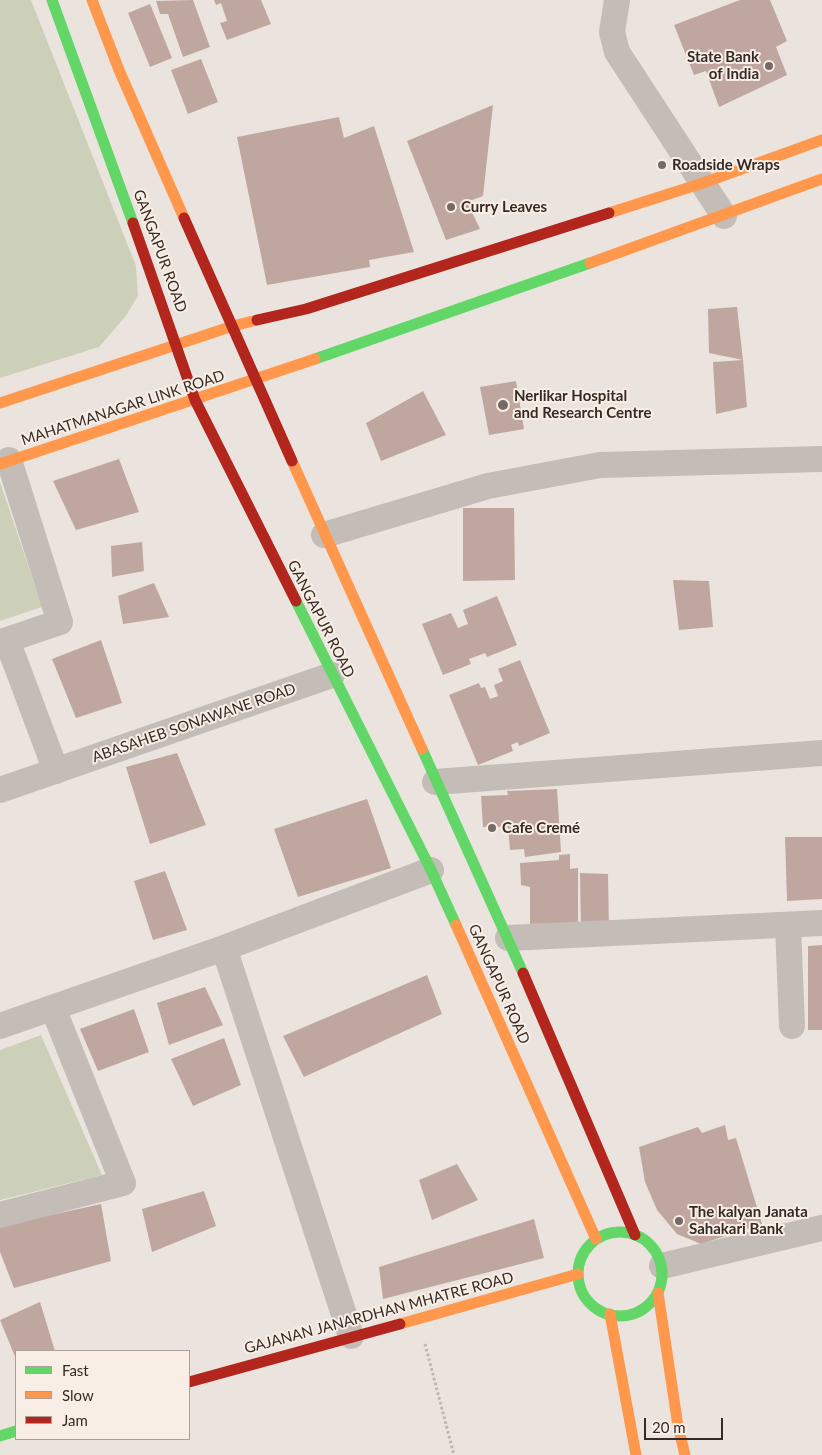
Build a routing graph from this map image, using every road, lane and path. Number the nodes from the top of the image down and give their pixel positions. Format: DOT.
graph roads {
  1 [pos="52,0"];
  2 [pos="92,0"];
  3 [pos="617,0"];
  4 [pos="822,140"];
  5 [pos="822,179"];
  6 [pos="703,183"];
  7 [pos="724,216"];
  8 [pos="233,326"];
  9 [pos="177,344"];
  10 [pos="255,380"];
  11 [pos="195,400"];
  12 [pos="0,402"];
  13 [pos="822,459"];
  14 [pos="4,462"];
  15 [pos="324,535"];
  16 [pos="3,641"];
  17 [pos="332,675"];
  18 [pos="822,753"];
  19 [pos="56,771"];
  20 [pos="435,782"];
  21 [pos="0,790"];
  22 [pos="431,870"];
  23 [pos="822,923"];
  24 [pos="788,925"];
  25 [pos="508,938"];
  26 [pos="224,948"];
  27 [pos="54,1008"];
  28 [pos="0,1026"];
  29 [pos="792,1026"];
  30 [pos="0,1215"];
  31 [pos="822,1228"];
  32 [pos="636,1235"];
  33 [pos="596,1239"];
  34 [pos="662,1266"];
  35 [pos="578,1274"];
  36 [pos="658,1293"];
  37 [pos="610,1314"];
  38 [pos="418,1318"];
  39 [pos="351,1336"];
  40 [pos="190,1382"];
  41 [pos="15,1431"];
  42 [pos="0,1436"];
  43 [pos="454,1455"];
  44 [pos="636,1455"];
  45 [pos="685,1455"];
  1 -- 9 [label="main road, GANGAPUR ROAD"];
  2 -- 8 [label="main road, GANGAPUR ROAD"];
  3 -- 6 [label="street"];
  4 -- 6 [label="main road"];
  5 -- 7 [label="main road, MAHATMANAGAR LINK ROAD"];
  6 -- 7 [label="street"];
  6 -- 8 [label="main road"];
  7 -- 10 [label="main road, MAHATMANAGAR LINK ROAD"];
  8 -- 9 [label="main road"];
  8 -- 10 [label="main road, GANGAPUR ROAD"];
  9 -- 11 [label="main road, GANGAPUR ROAD"];
  9 -- 12 [label="main road"];
  10 -- 11 [label="main road, MAHATMANAGAR LINK ROAD"];
  10 -- 15 [label="main road, GANGAPUR ROAD"];
  11 -- 14 [label="main road, MAHATMANAGAR LINK ROAD"];
  11 -- 17 [label="main road, GANGAPUR ROAD"];
  13 -- 15 [label="street"];
  14 -- 16 [label="street"];
  15 -- 20 [label="main road, GANGAPUR ROAD"];
  16 -- 19 [label="street"];
  17 -- 19 [label="street, ABASAHEB SONAWANE ROAD"];
  17 -- 22 [label="main road, GANGAPUR ROAD"];
  18 -- 20 [label="street"];
  19 -- 21 [label="street, ABASAHEB SONAWANE ROAD"];
  20 -- 25 [label="main road, GANGAPUR ROAD"];
  22 -- 26 [label="street"];
  22 -- 33 [label="main road, GANGAPUR ROAD"];
  23 -- 24 [label="street"];
  24 -- 25 [label="street"];
  24 -- 29 [label="street"];
  25 -- 32 [label="main road, GANGAPUR ROAD"];
  26 -- 27 [label="street"];
  26 -- 39 [label="street"];
  27 -- 28 [label="street"];
  27 -- 30 [label="street"];
  31 -- 34 [label="street"];
  32 -- 33 [label="main road"];
  32 -- 34 [label="main road"];
  33 -- 35 [label="main road"];
  34 -- 36 [label="main road"];
  35 -- 37 [label="main road"];
  35 -- 38 [label="main road, GAJANAN JANARDHAN MHATRE ROAD"];
  36 -- 37 [label="main road"];
  36 -- 45 [label="main road"];
  37 -- 44 [label="main road"];
  38 -- 39 [label="main road, GAJANAN JANARDHAN MHATRE ROAD"];
  38 -- 43 [label="path"];
  39 -- 40 [label="main road, GAJANAN JANARDHAN MHATRE ROAD"];
  41 -- 42 [label="main road"];
}
